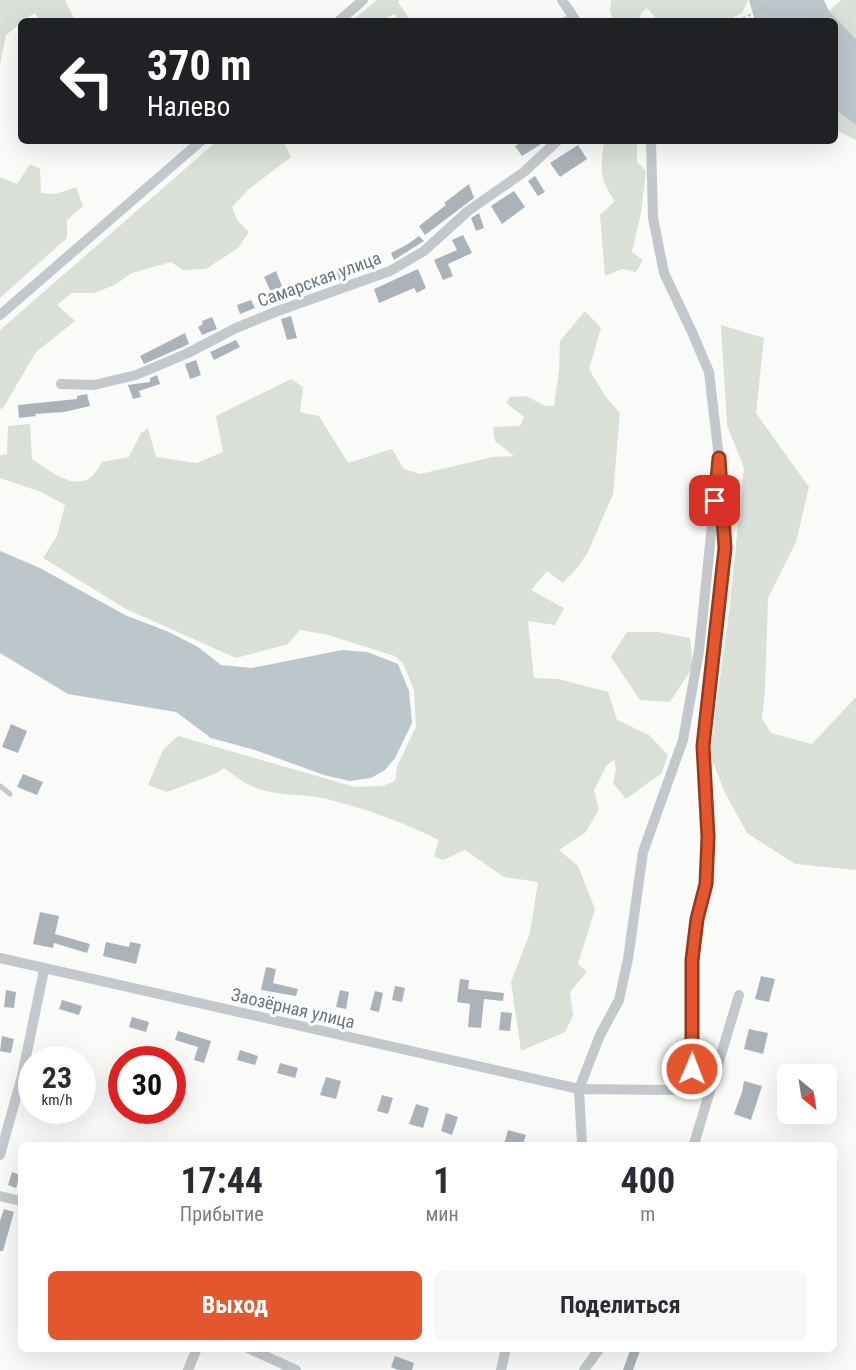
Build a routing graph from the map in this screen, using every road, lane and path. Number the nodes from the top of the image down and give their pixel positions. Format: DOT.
graph roads {
  1 [pos="363,0"];
  2 [pos="562,0"];
  3 [pos="782,0"];
  4 [pos="342,18"];
  5 [pos="574,18"];
  6 [pos="743,18"];
  7 [pos="198,144"];
  8 [pos="553,144"];
  9 [pos="651,144"];
  10 [pos="0,315"];
  11 [pos="61,384"];
  12 [pos="719,458"];
  13 [pos="0,786"];
  14 [pos="10,794"];
  15 [pos="0,958"];
  16 [pos="44,970"];
  17 [pos="738,995"];
  18 [pos="710,1087"];
  19 [pos="579,1089"];
  20 [pos="692,1089"];
  21 [pos="582,1142"];
  22 [pos="695,1142"];
  23 [pos="0,1155"];
  24 [pos="0,1196"];
  25 [pos="18,1200"];
  26 [pos="195,1352"];
  27 [pos="257,1352"];
  28 [pos="505,1352"];
  29 [pos="597,1352"];
  30 [pos="188,1370"];
  31 [pos="296,1370"];
  32 [pos="501,1370"];
  33 [pos="584,1370"];
  1 -- 4 [label="street"];
  2 -- 5 [label="street"];
  3 -- 6 [label="path"];
  7 -- 10 [label="street"];
  8 -- 11 [label="street, Самарская улица"];
  9 -- 12 [label="street"];
  12 -- 19 [label="street"];
  12 -- 20 [label="street"];
  13 -- 14 [label="lane"];
  15 -- 16 [label="street, Заозёрная улица"];
  16 -- 19 [label="street, Заозёрная улица"];
  16 -- 23 [label="street"];
  17 -- 18 [label="street"];
  18 -- 20 [label="street, Заозёрная улица"];
  18 -- 22 [label="street"];
  19 -- 20 [label="street, Заозёрная улица"];
  19 -- 21 [label="street"];
  24 -- 25 [label="street"];
  26 -- 30 [label="street"];
  27 -- 31 [label="street"];
  28 -- 32 [label="street"];
  29 -- 33 [label="street"];
}
